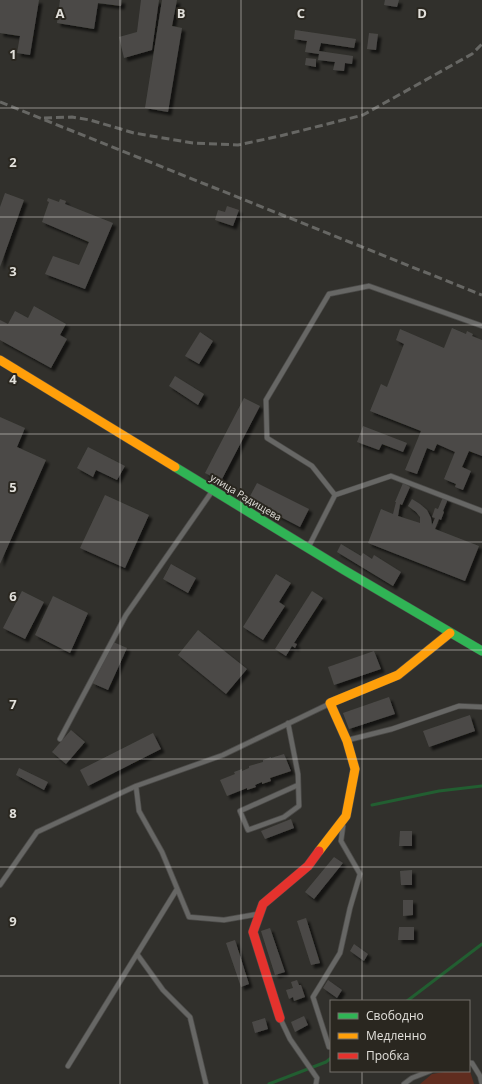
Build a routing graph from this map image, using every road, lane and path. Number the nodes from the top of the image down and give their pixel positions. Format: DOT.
graph roads {
  1 [pos="482,326"];
  2 [pos="0,360"];
  3 [pos="213,490"];
  4 [pos="335,495"];
  5 [pos="482,511"];
  6 [pos="308,548"];
  7 [pos="450,633"];
  8 [pos="482,651"];
  9 [pos="330,703"];
  10 [pos="482,707"];
  11 [pos="288,724"];
  12 [pos="60,739"];
  13 [pos="347,741"];
  14 [pos="298,785"];
  15 [pos="136,786"];
  16 [pos="343,820"];
  17 [pos="0,885"];
  18 [pos="177,888"];
  19 [pos="260,914"];
  20 [pos="137,954"];
  21 [pos="280,1018"];
  22 [pos="329,1048"];
  23 [pos="470,1063"];
  24 [pos="68,1066"];
  25 [pos="427,1072"];
  26 [pos="206,1084"];
  27 [pos="316,1084"];
  28 [pos="404,1084"];
  29 [pos="482,1084"];
  1 -- 4 [label="lane"];
  2 -- 3 [label="street, улица Радищева"];
  3 -- 6 [label="street, улица Радищева"];
  3 -- 12 [label="lane"];
  4 -- 5 [label="lane"];
  4 -- 6 [label="lane"];
  6 -- 7 [label="street, улица Радищева"];
  7 -- 8 [label="street, улица Радищева"];
  7 -- 9 [label="street"];
  9 -- 11 [label="lane"];
  9 -- 13 [label="street"];
  10 -- 13 [label="lane"];
  11 -- 14 [label="lane"];
  11 -- 15 [label="lane"];
  13 -- 16 [label="street"];
  14 -- 14 [label="lane"];
  15 -- 17 [label="lane"];
  15 -- 18 [label="lane"];
  16 -- 19 [label="street"];
  16 -- 22 [label="lane"];
  18 -- 19 [label="lane"];
  18 -- 20 [label="lane"];
  19 -- 21 [label="street"];
  20 -- 24 [label="lane"];
  20 -- 26 [label="lane"];
  21 -- 27 [label="lane"];
  23 -- 29 [label="lane"];
  25 -- 28 [label="lane"];
}
